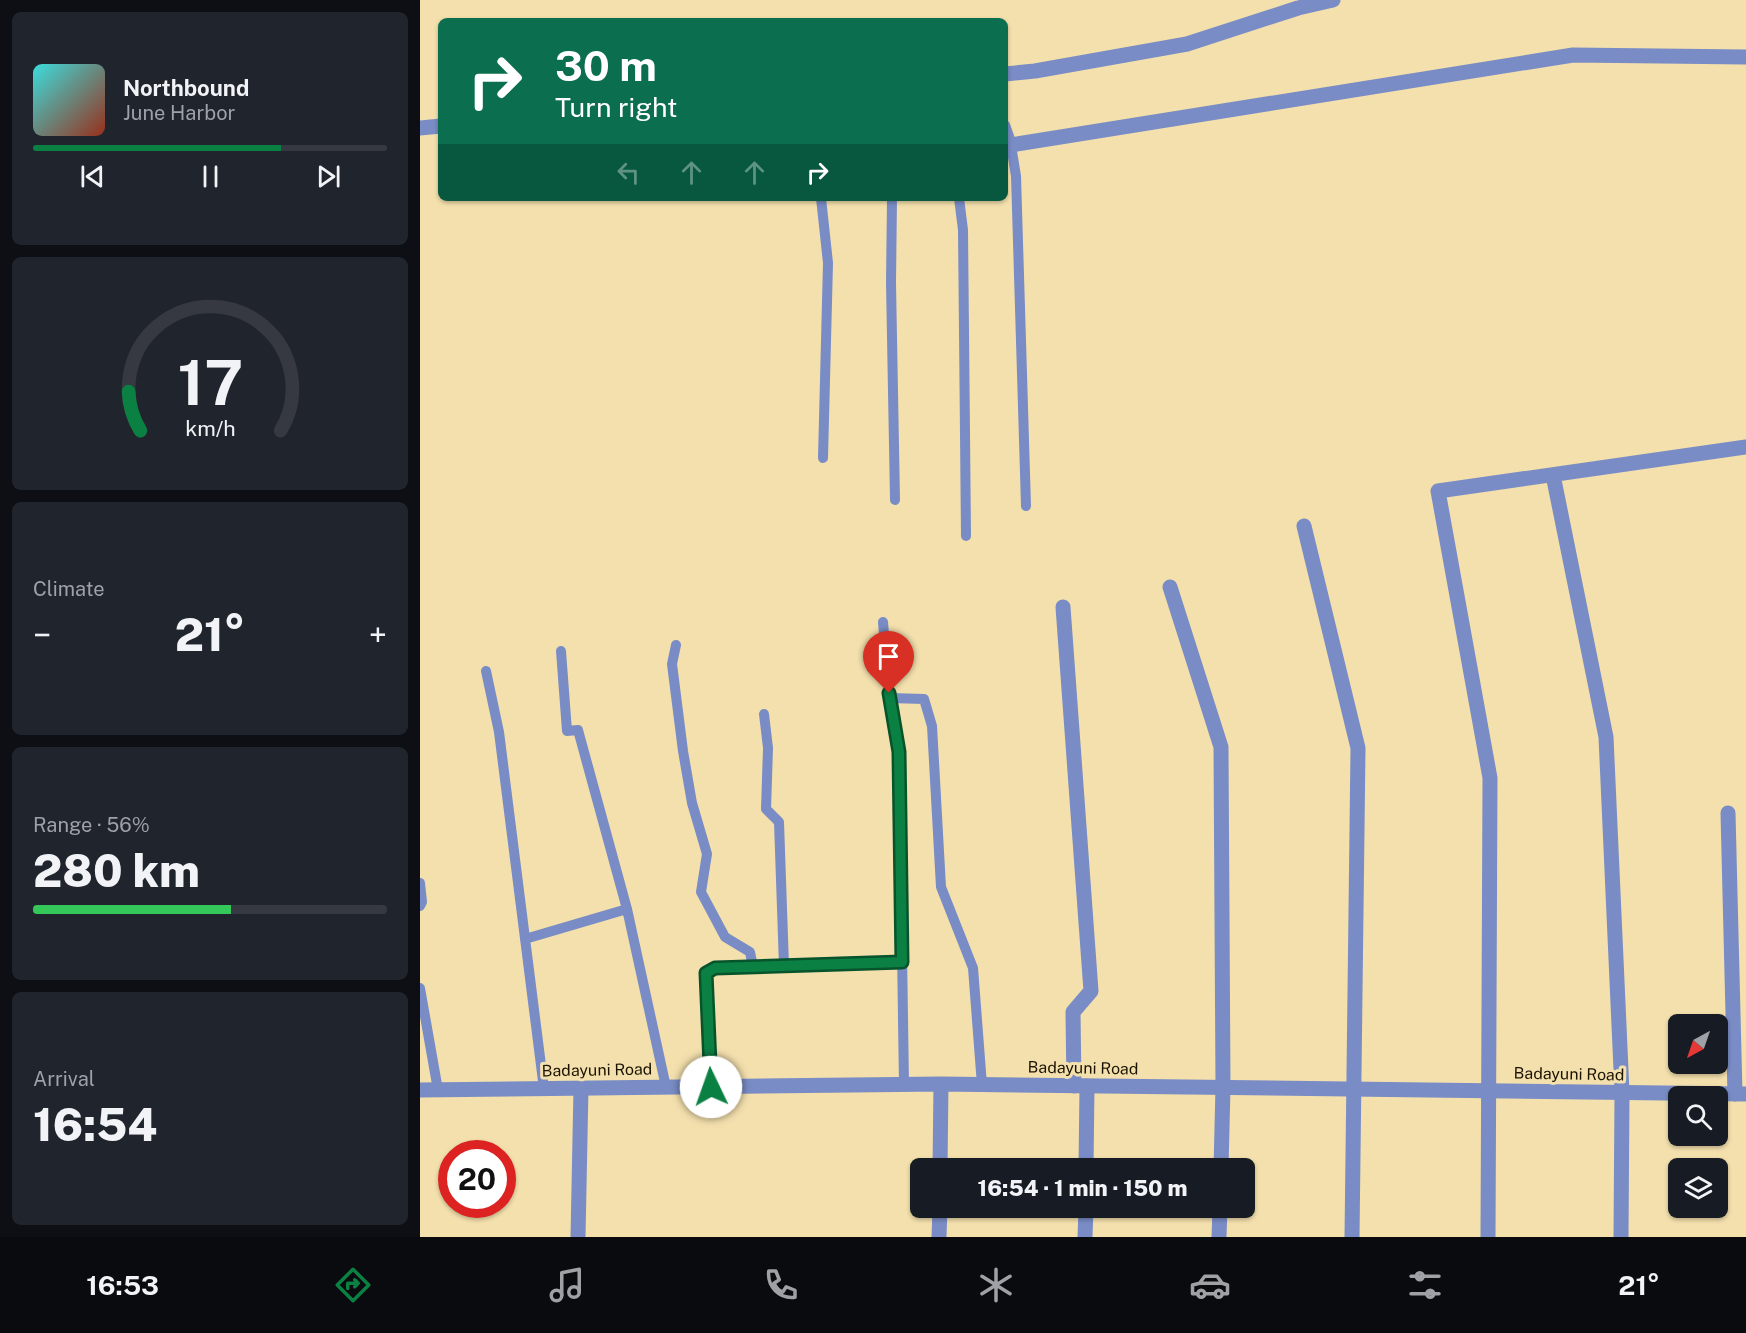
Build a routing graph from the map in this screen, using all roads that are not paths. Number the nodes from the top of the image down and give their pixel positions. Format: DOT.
graph roads {
  1 [pos="1333,0"];
  2 [pos="1746,57"];
  3 [pos="1008,74"];
  4 [pos="438,126"];
  5 [pos="420,128"];
  6 [pos="1008,135"];
  7 [pos="1011,145"];
  8 [pos="1010,176"];
  9 [pos="822,201"];
  10 [pos="892,201"];
  11 [pos="959,201"];
  12 [pos="1746,447"];
  13 [pos="823,458"];
  14 [pos="1553,475"];
  15 [pos="894,500"];
  16 [pos="1026,506"];
  17 [pos="1304,526"];
  18 [pos="966,536"];
  19 [pos="1170,587"];
  20 [pos="1063,607"];
  21 [pos="883,622"];
  22 [pos="676,645"];
  23 [pos="561,651"];
  24 [pos="486,671"];
  25 [pos="890,698"];
  26 [pos="764,714"];
  27 [pos="1728,813"];
  28 [pos="420,883"];
  29 [pos="420,906"];
  30 [pos="627,909"];
  31 [pos="525,939"];
  32 [pos="902,962"];
  33 [pos="784,966"];
  34 [pos="753,967"];
  35 [pos="420,988"];
  36 [pos="941,1084"];
  37 [pos="904,1085"];
  38 [pos="982,1085"];
  39 [pos="1081,1086"];
  40 [pos="666,1087"];
  41 [pos="711,1087"];
  42 [pos="1223,1087"];
  43 [pos="581,1088"];
  44 [pos="1354,1088"];
  45 [pos="544,1089"];
  46 [pos="420,1090"];
  47 [pos="438,1090"];
  48 [pos="1489,1090"];
  49 [pos="1622,1092"];
  50 [pos="1740,1094"];
  51 [pos="940,1158"];
  52 [pos="1085,1158"];
  53 [pos="1221,1158"];
  54 [pos="940,1218"];
  55 [pos="1086,1218"];
  56 [pos="1220,1218"];
  57 [pos="578,1237"];
  58 [pos="939,1237"];
  59 [pos="1085,1237"];
  60 [pos="1219,1237"];
  61 [pos="1352,1237"];
  62 [pos="1488,1237"];
  63 [pos="1621,1237"];
  1 -- 3 [label="street"];
  2 -- 7 [label="street"];
  4 -- 5 [label="street"];
  6 -- 7 [label="lane"];
  7 -- 8 [label="lane"];
  8 -- 16 [label="lane"];
  9 -- 13 [label="lane"];
  10 -- 15 [label="lane"];
  11 -- 18 [label="lane"];
  12 -- 14 [label="street"];
  14 -- 48 [label="street"];
  14 -- 49 [label="street"];
  17 -- 44 [label="street"];
  19 -- 42 [label="street"];
  20 -- 39 [label="street"];
  21 -- 25 [label="lane"];
  22 -- 34 [label="lane"];
  23 -- 30 [label="lane"];
  24 -- 31 [label="lane"];
  25 -- 32 [label="lane"];
  25 -- 38 [label="lane"];
  26 -- 33 [label="lane"];
  27 -- 50 [label="street"];
  28 -- 29 [label="lane"];
  30 -- 31 [label="lane"];
  30 -- 40 [label="lane"];
  31 -- 45 [label="lane"];
  32 -- 33 [label="lane"];
  32 -- 37 [label="lane"];
  33 -- 34 [label="lane"];
  34 -- 41 [label="lane"];
  35 -- 47 [label="lane"];
  36 -- 37 [label="street, Badayuni Road"];
  36 -- 38 [label="street, Badayuni Road"];
  36 -- 51 [label="street"];
  37 -- 41 [label="street, Badayuni Road"];
  38 -- 39 [label="street, Badayuni Road"];
  39 -- 42 [label="street, Badayuni Road"];
  39 -- 52 [label="street"];
  40 -- 41 [label="street, Badayuni Road"];
  40 -- 43 [label="street, Badayuni Road"];
  42 -- 44 [label="street, Badayuni Road"];
  42 -- 53 [label="street"];
  43 -- 45 [label="street, Badayuni Road"];
  43 -- 57 [label="street"];
  44 -- 48 [label="street, Badayuni Road"];
  44 -- 61 [label="street"];
  45 -- 47 [label="street, Badayuni Road"];
  46 -- 47 [label="street, Badayuni Road"];
  48 -- 49 [label="street, Badayuni Road"];
  48 -- 62 [label="street"];
  49 -- 50 [label="street, Badayuni Road"];
  49 -- 63 [label="street"];
  54 -- 58 [label="street"];
  55 -- 59 [label="street"];
  56 -- 60 [label="street"];
}
